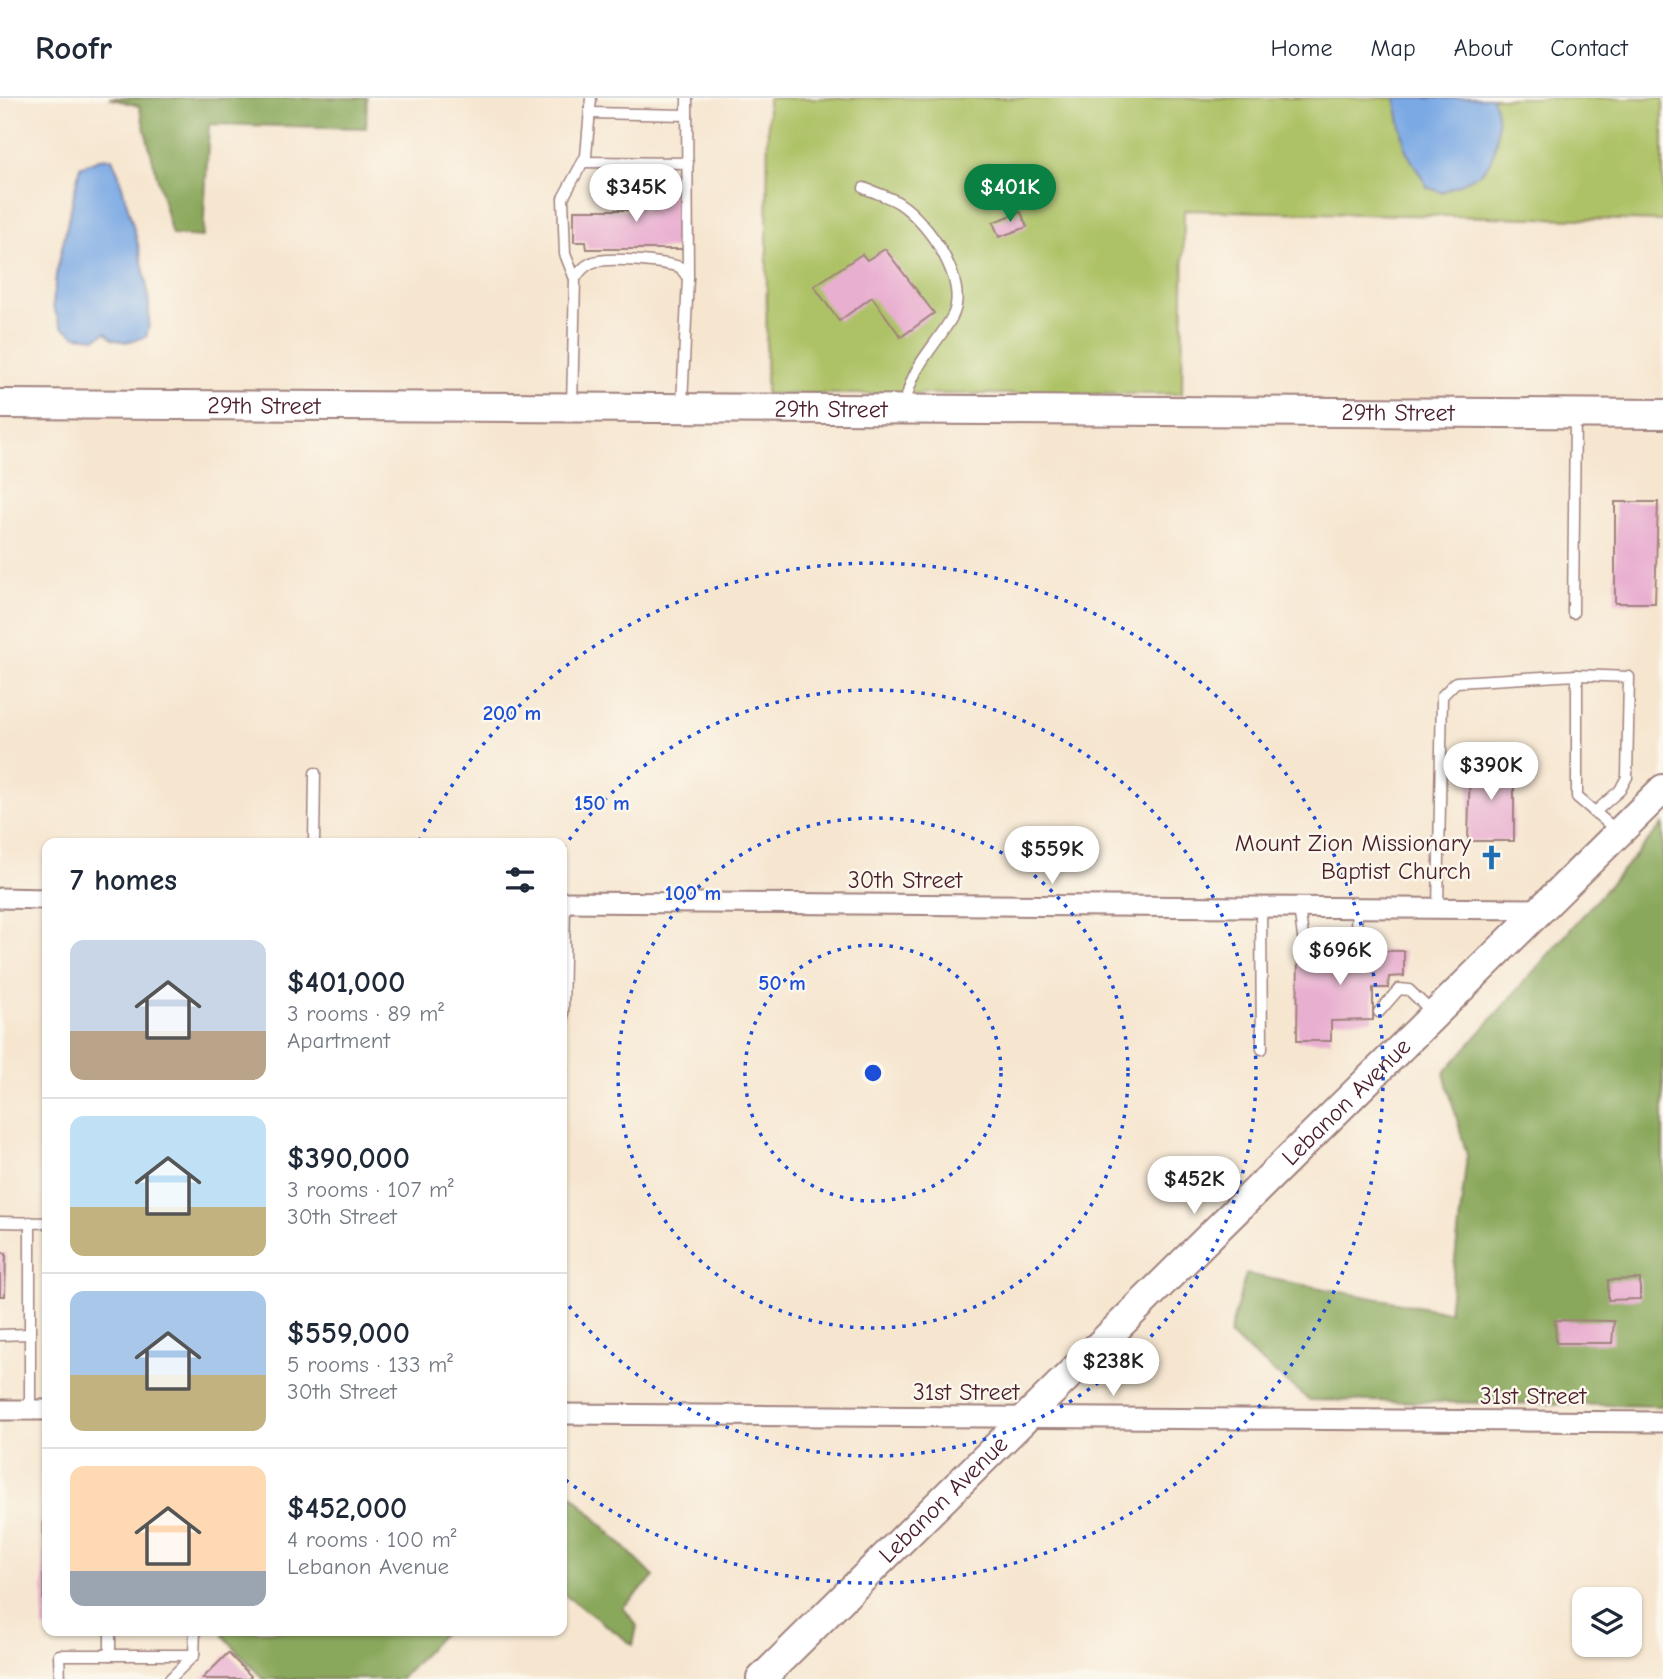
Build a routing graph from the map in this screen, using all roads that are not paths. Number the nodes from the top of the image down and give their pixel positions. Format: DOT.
graph roads {
  1 [pos="591,98"];
  2 [pos="687,98"];
  3 [pos="590,113"];
  4 [pos="687,115"];
  5 [pos="583,162"];
  6 [pos="688,163"];
  7 [pos="864,188"];
  8 [pos="575,278"];
  9 [pos="688,278"];
  10 [pos="0,404"];
  11 [pos="572,408"];
  12 [pos="682,408"];
  13 [pos="905,410"];
  14 [pos="1576,414"];
  15 [pos="1663,414"];
  16 [pos="1573,613"];
  17 [pos="1577,675"];
  18 [pos="315,773"];
  19 [pos="1663,789"];
  20 [pos="1594,813"];
  21 [pos="1619,833"];
  22 [pos="314,838"];
  23 [pos="0,898"];
  24 [pos="42,899"];
  25 [pos="567,902"];
  26 [pos="1261,907"];
  27 [pos="1299,907"];
  28 [pos="1357,908"];
  29 [pos="1438,909"];
  30 [pos="1541,909"];
  31 [pos="1380,1012"];
  32 [pos="1435,1014"];
  33 [pos="1262,1049"];
  34 [pos="0,1222"];
  35 [pos="30,1222"];
  36 [pos="42,1223"];
  37 [pos="30,1334"];
  38 [pos="0,1335"];
  39 [pos="0,1410"];
  40 [pos="39,1410"];
  41 [pos="567,1414"];
  42 [pos="1025,1417"];
  43 [pos="1663,1422"];
  44 [pos="110,1636"];
  45 [pos="195,1636"];
  46 [pos="110,1655"];
  47 [pos="194,1655"];
  48 [pos="60,1679"];
  49 [pos="170,1679"];
  50 [pos="761,1679"];
  1 -- 3 [label="lane"];
  2 -- 4 [label="lane"];
  3 -- 4 [label="lane"];
  3 -- 5 [label="lane"];
  4 -- 6 [label="lane"];
  5 -- 6 [label="lane"];
  5 -- 8 [label="lane"];
  6 -- 9 [label="lane"];
  7 -- 13 [label="lane"];
  8 -- 9 [label="lane"];
  8 -- 11 [label="lane"];
  9 -- 12 [label="lane"];
  10 -- 11 [label="street, 29th Street"];
  11 -- 12 [label="street, 29th Street"];
  12 -- 13 [label="street, 29th Street"];
  13 -- 14 [label="street, 29th Street"];
  14 -- 15 [label="street, 29th Street"];
  14 -- 16 [label="lane"];
  17 -- 20 [label="lane"];
  17 -- 20 [label="lane"];
  17 -- 29 [label="lane"];
  18 -- 22 [label="lane"];
  19 -- 21 [label="street, Lebanon Avenue"];
  20 -- 21 [label="lane"];
  21 -- 30 [label="street, Lebanon Avenue"];
  23 -- 24 [label="street"];
  25 -- 26 [label="street, 30th Street"];
  26 -- 27 [label="street, 30th Street"];
  26 -- 33 [label="lane"];
  27 -- 28 [label="street, 30th Street"];
  27 -- 28 [label="lane"];
  28 -- 29 [label="street, 30th Street"];
  29 -- 30 [label="street, 30th Street"];
  30 -- 32 [label="street, Lebanon Avenue"];
  31 -- 32 [label="lane"];
  32 -- 42 [label="street, Lebanon Avenue"];
  34 -- 35 [label="lane"];
  35 -- 36 [label="lane"];
  35 -- 37 [label="lane"];
  37 -- 38 [label="lane"];
  37 -- 40 [label="lane"];
  39 -- 40 [label="street"];
  41 -- 42 [label="street, 31st Street"];
  42 -- 43 [label="street, 31st Street"];
  42 -- 50 [label="street, Lebanon Avenue"];
  44 -- 46 [label="lane"];
  45 -- 47 [label="lane"];
  46 -- 47 [label="lane"];
  46 -- 48 [label="lane"];
  47 -- 49 [label="lane"];
}
